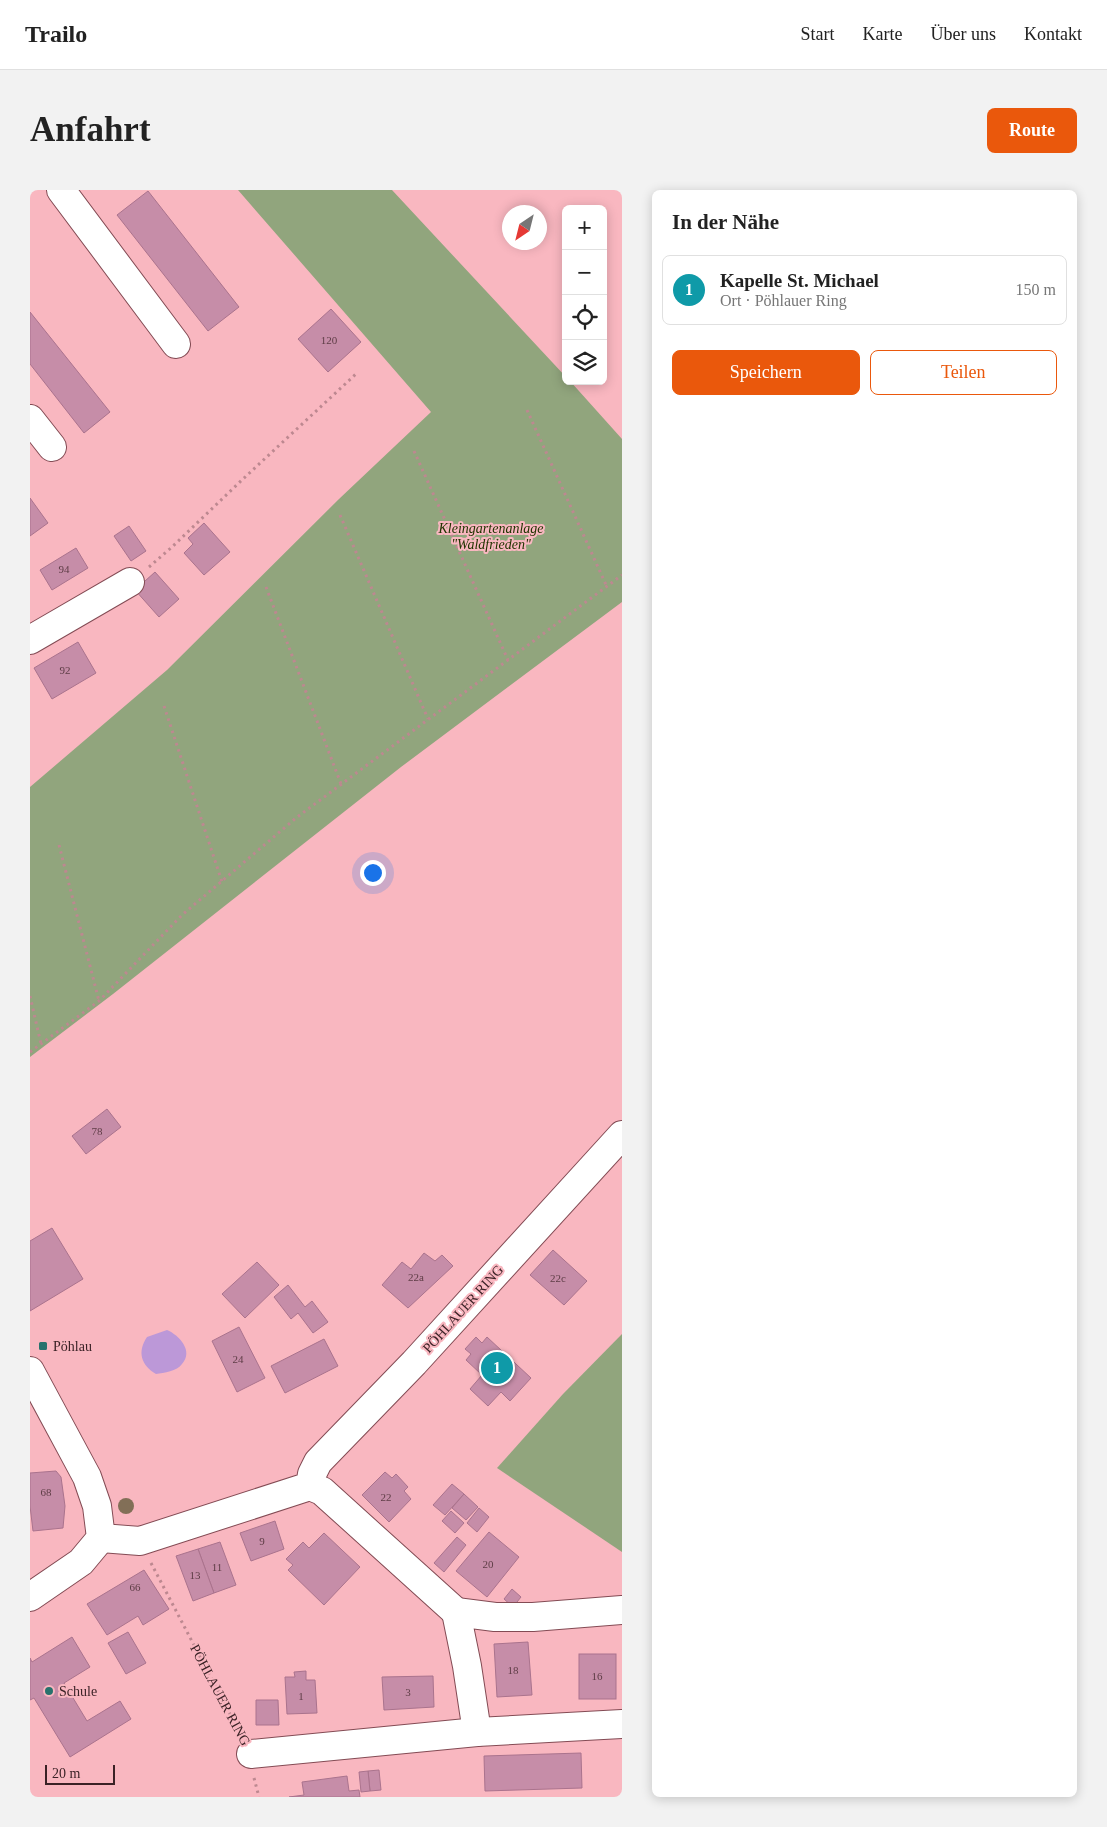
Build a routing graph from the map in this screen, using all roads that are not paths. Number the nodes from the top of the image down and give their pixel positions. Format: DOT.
graph roads {
  1 [pos="61,190"];
  2 [pos="176,344"];
  3 [pos="30,419"];
  4 [pos="52,447"];
  5 [pos="130,582"];
  6 [pos="30,640"];
  7 [pos="622,1135"];
  8 [pos="30,1371"];
  9 [pos="310,1486"];
  10 [pos="101,1538"];
  11 [pos="30,1596"];
  12 [pos="622,1610"];
  13 [pos="456,1612"];
  14 [pos="622,1724"];
  15 [pos="477,1732"];
  16 [pos="251,1754"];
  1 -- 2 [label="street"];
  3 -- 4 [label="street"];
  5 -- 6 [label="street"];
  7 -- 9 [label="street, PÖHLAUER RING"];
  8 -- 10 [label="street"];
  9 -- 10 [label="street"];
  9 -- 13 [label="street"];
  10 -- 11 [label="street"];
  12 -- 13 [label="street"];
  13 -- 15 [label="street"];
  14 -- 15 [label="street, PÖHLAUER RING"];
  15 -- 16 [label="street, PÖHLAUER RING"];
}
